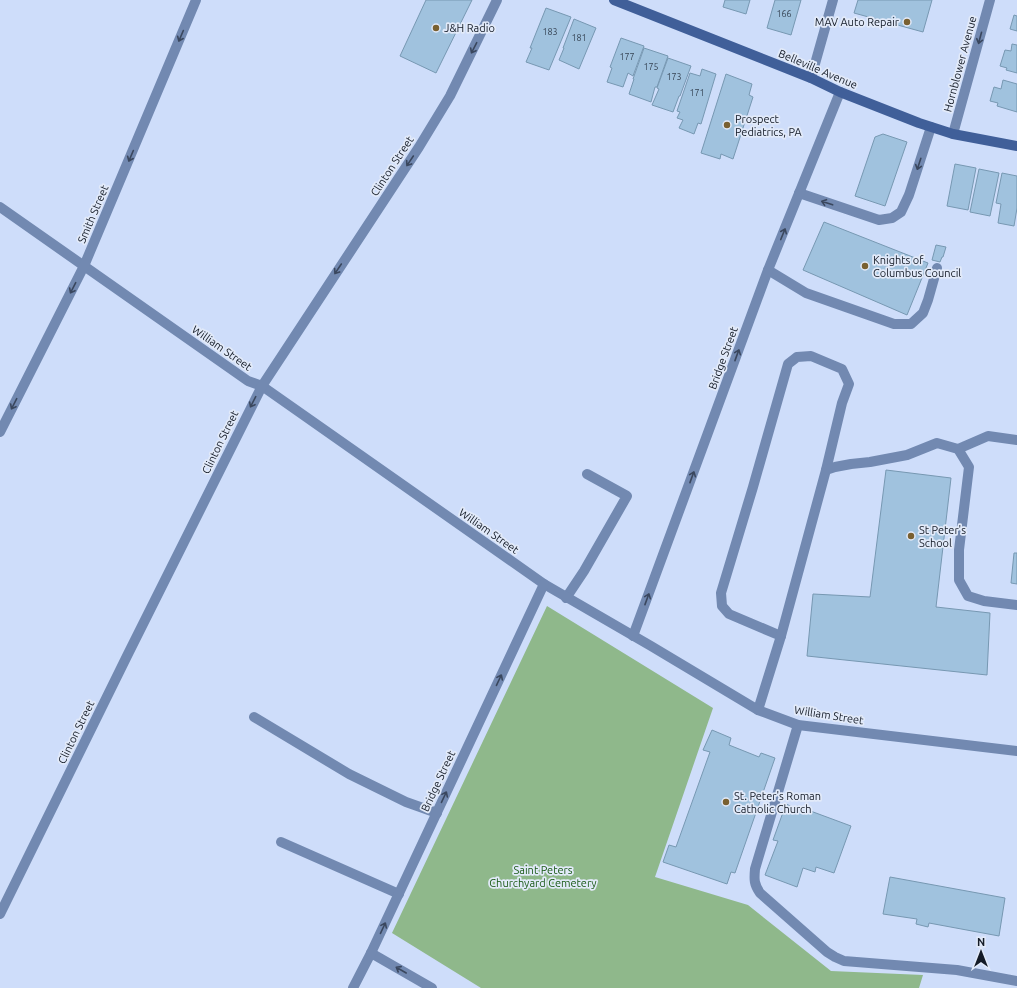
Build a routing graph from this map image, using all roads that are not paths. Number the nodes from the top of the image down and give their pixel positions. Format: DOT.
graph roads {
  1 [pos="196,0"];
  2 [pos="497,0"];
  3 [pos="614,0"];
  4 [pos="833,0"];
  5 [pos="990,0"];
  6 [pos="811,78"];
  7 [pos="840,92"];
  8 [pos="931,127"];
  9 [pos="953,134"];
  10 [pos="1017,146"];
  11 [pos="799,193"];
  12 [pos="0,207"];
  13 [pos="84,266"];
  14 [pos="937,268"];
  15 [pos="768,270"];
  16 [pos="262,386"];
  17 [pos="0,432"];
  18 [pos="1017,440"];
  19 [pos="958,450"];
  20 [pos="826,470"];
  21 [pos="587,474"];
  22 [pos="544,584"];
  23 [pos="566,598"];
  24 [pos="1017,606"];
  25 [pos="633,636"];
  26 [pos="781,636"];
  27 [pos="758,710"];
  28 [pos="254,717"];
  29 [pos="798,725"];
  30 [pos="1017,751"];
  31 [pos="437,813"];
  32 [pos="281,842"];
  33 [pos="399,894"];
  34 [pos="0,914"];
  35 [pos="371,953"];
  36 [pos="1017,981"];
  37 [pos="353,988"];
  38 [pos="432,988"];
  1 -- 13 [label="street, Smith Street, one-way"];
  2 -- 16 [label="street, Clinton Street, one-way"];
  3 -- 6 [label="main road, Belleville Avenue"];
  4 -- 6 [label="street"];
  5 -- 9 [label="street, Hornblower Avenue, one-way"];
  6 -- 7 [label="main road, Belleville Avenue"];
  7 -- 8 [label="main road, Belleville Avenue"];
  7 -- 11 [label="street, Bridge Street"];
  8 -- 9 [label="main road, Belleville Avenue"];
  8 -- 11 [label="street, one-way"];
  9 -- 10 [label="main road, Belleville Avenue"];
  15 -- 11 [label="street, Bridge Street, one-way"];
  12 -- 13 [label="street, William Street"];
  13 -- 16 [label="street, William Street"];
  13 -- 17 [label="street, Smith Street, one-way"];
  14 -- 15 [label="street"];
  25 -- 15 [label="street, Bridge Street, one-way"];
  16 -- 22 [label="street, William Street"];
  16 -- 34 [label="street, Clinton Street, one-way"];
  18 -- 19 [label="street"];
  19 -- 20 [label="street"];
  19 -- 24 [label="street"];
  20 -- 26 [label="street"];
  20 -- 26 [label="street"];
  21 -- 23 [label="street"];
  22 -- 23 [label="street, William Street"];
  31 -- 22 [label="street, Bridge Street, one-way"];
  23 -- 25 [label="street, William Street"];
  25 -- 27 [label="street, William Street"];
  26 -- 27 [label="street"];
  27 -- 29 [label="street, William Street"];
  28 -- 31 [label="street"];
  29 -- 30 [label="street, William Street"];
  29 -- 36 [label="street"];
  31 -- 33 [label="street, Bridge Street"];
  32 -- 33 [label="street"];
  35 -- 33 [label="street, Bridge Street, one-way"];
  35 -- 37 [label="street, Bridge Street"];
  38 -- 35 [label="street, one-way"];
}
